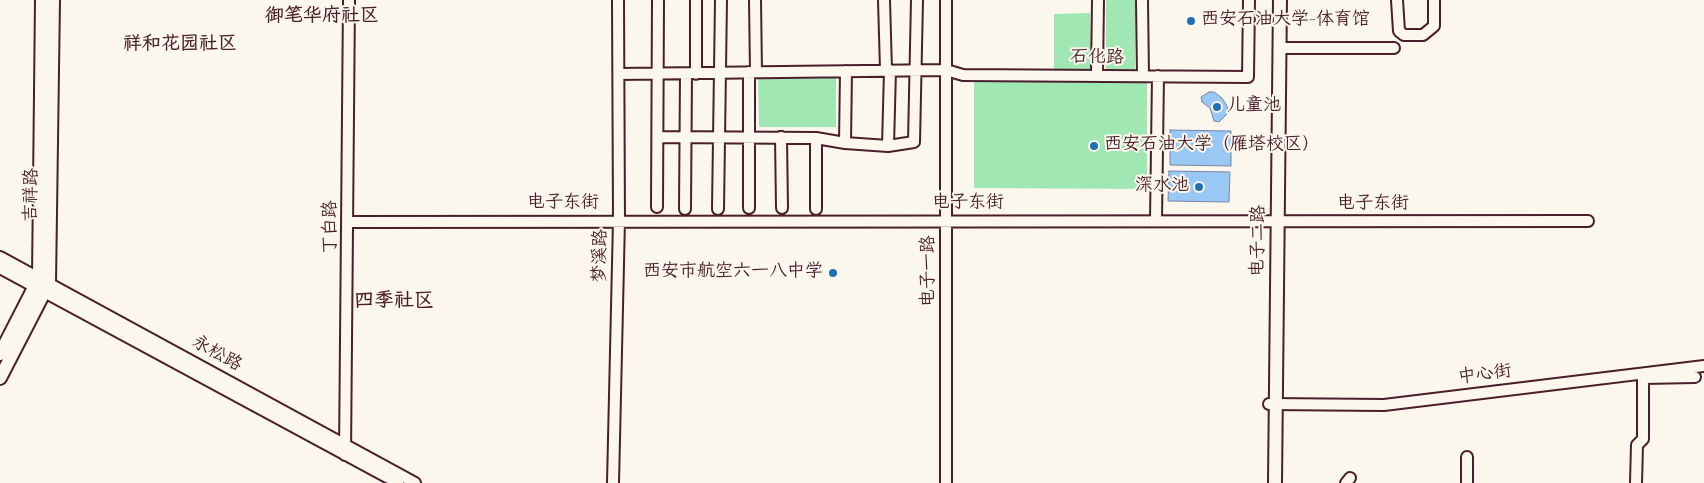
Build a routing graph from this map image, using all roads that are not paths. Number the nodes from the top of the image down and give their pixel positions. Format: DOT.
graph roads {
  1 [pos="42,0"];
  2 [pos="53,0"];
  3 [pos="349,0"];
  4 [pos="618,0"];
  5 [pos="658,0"];
  6 [pos="696,0"];
  7 [pos="721,0"];
  8 [pos="755,0"];
  9 [pos="884,0"];
  10 [pos="917,0"];
  11 [pos="946,0"];
  12 [pos="1098,0"];
  13 [pos="1142,0"];
  14 [pos="1250,0"];
  15 [pos="1273,0"];
  16 [pos="1280,0"];
  17 [pos="1397,0"];
  18 [pos="1434,0"];
  19 [pos="1280,48"];
  20 [pos="1394,48"];
  21 [pos="888,70"];
  22 [pos="914,70"];
  23 [pos="946,70"];
  24 [pos="846,71"];
  25 [pos="753,72"];
  26 [pos="720,73"];
  27 [pos="619,74"];
  28 [pos="657,74"];
  29 [pos="691,74"];
  30 [pos="1097,75"];
  31 [pos="1143,76"];
  32 [pos="1158,76"];
  33 [pos="658,136"];
  34 [pos="685,136"];
  35 [pos="718,137"];
  36 [pos="750,137"];
  37 [pos="781,137"];
  38 [pos="816,138"];
  39 [pos="845,143"];
  40 [pos="888,146"];
  41 [pos="657,207"];
  42 [pos="749,208"];
  43 [pos="782,208"];
  44 [pos="816,208"];
  45 [pos="685,209"];
  46 [pos="718,209"];
  47 [pos="619,220"];
  48 [pos="1156,220"];
  49 [pos="946,221"];
  50 [pos="1588,221"];
  51 [pos="349,222"];
  52 [pos="1274,222"];
  53 [pos="0,257"];
  54 [pos="0,268"];
  55 [pos="42,285"];
  56 [pos="0,354"];
  57 [pos="1704,366"];
  58 [pos="1695,377"];
  59 [pos="0,378"];
  60 [pos="1272,404"];
  61 [pos="346,450"];
  62 [pos="1467,457"];
  63 [pos="398,483"];
  64 [pos="416,483"];
  65 [pos="613,483"];
  66 [pos="946,483"];
  67 [pos="1268,483"];
  68 [pos="1275,483"];
  69 [pos="1467,483"];
  70 [pos="1636,483"];
  1 -- 55 [label="main road, 吉祥路"];
  2 -- 55 [label="main road, 吉祥路"];
  3 -- 51 [label="street, 丁白路"];
  4 -- 27 [label="street, 梦溪路"];
  5 -- 28 [label="street"];
  6 -- 29 [label="street"];
  7 -- 26 [label="street"];
  8 -- 25 [label="street"];
  9 -- 21 [label="street"];
  10 -- 22 [label="street"];
  11 -- 23 [label="street, 电子一路"];
  12 -- 30 [label="street"];
  13 -- 31 [label="street"];
  14 -- 32 [label="street, 石化路"];
  15 -- 52 [label="main road, 电子二路"];
  16 -- 19 [label="main road, 电子二路"];
  17 -- 18 [label="street"];
  19 -- 20 [label="street"];
  19 -- 52 [label="main road, 电子二路"];
  21 -- 22 [label="street, 石化路"];
  21 -- 24 [label="street, 石化路"];
  21 -- 40 [label="street"];
  22 -- 23 [label="street, 石化路"];
  22 -- 40 [label="street"];
  23 -- 30 [label="street, 石化路"];
  23 -- 49 [label="street, 电子一路"];
  24 -- 25 [label="street, 石化路"];
  24 -- 39 [label="street"];
  25 -- 26 [label="street, 石化路"];
  25 -- 36 [label="street"];
  26 -- 29 [label="street, 石化路"];
  26 -- 35 [label="street"];
  27 -- 28 [label="street, 石化路"];
  27 -- 47 [label="street, 梦溪路"];
  28 -- 29 [label="street, 石化路"];
  28 -- 33 [label="street"];
  29 -- 34 [label="street"];
  30 -- 31 [label="street, 石化路"];
  31 -- 32 [label="street, 石化路"];
  32 -- 48 [label="street"];
  33 -- 34 [label="street"];
  33 -- 41 [label="street"];
  34 -- 35 [label="street"];
  34 -- 45 [label="street"];
  35 -- 36 [label="street"];
  35 -- 46 [label="street"];
  36 -- 37 [label="street"];
  36 -- 42 [label="street"];
  37 -- 38 [label="street"];
  37 -- 43 [label="street"];
  38 -- 39 [label="street"];
  38 -- 44 [label="street"];
  39 -- 40 [label="street"];
  47 -- 49 [label="street, 电子东街"];
  47 -- 51 [label="street, 电子东街"];
  47 -- 65 [label="street, 梦溪路"];
  48 -- 49 [label="street, 电子东街"];
  48 -- 52 [label="street, 电子东街"];
  49 -- 66 [label="street, 电子一路"];
  50 -- 52 [label="street, 电子东街"];
  51 -- 61 [label="street, 丁白路"];
  52 -- 60 [label="main road, 电子二路"];
  53 -- 55 [label="street, 永松路"];
  54 -- 55 [label="street, 永松路"];
  55 -- 56 [label="main road, 吉祥路"];
  55 -- 59 [label="main road, 吉祥路"];
  55 -- 61 [label="street, 永松路"];
  57 -- 60 [label="street, 中心街"];
  58 -- 70 [label="street"];
  60 -- 67 [label="main road, 电子二路"];
  60 -- 68 [label="main road, 电子二路"];
  61 -- 63 [label="street, 永松路"];
  61 -- 64 [label="street, 永松路"];
  62 -- 69 [label="street"];
}
